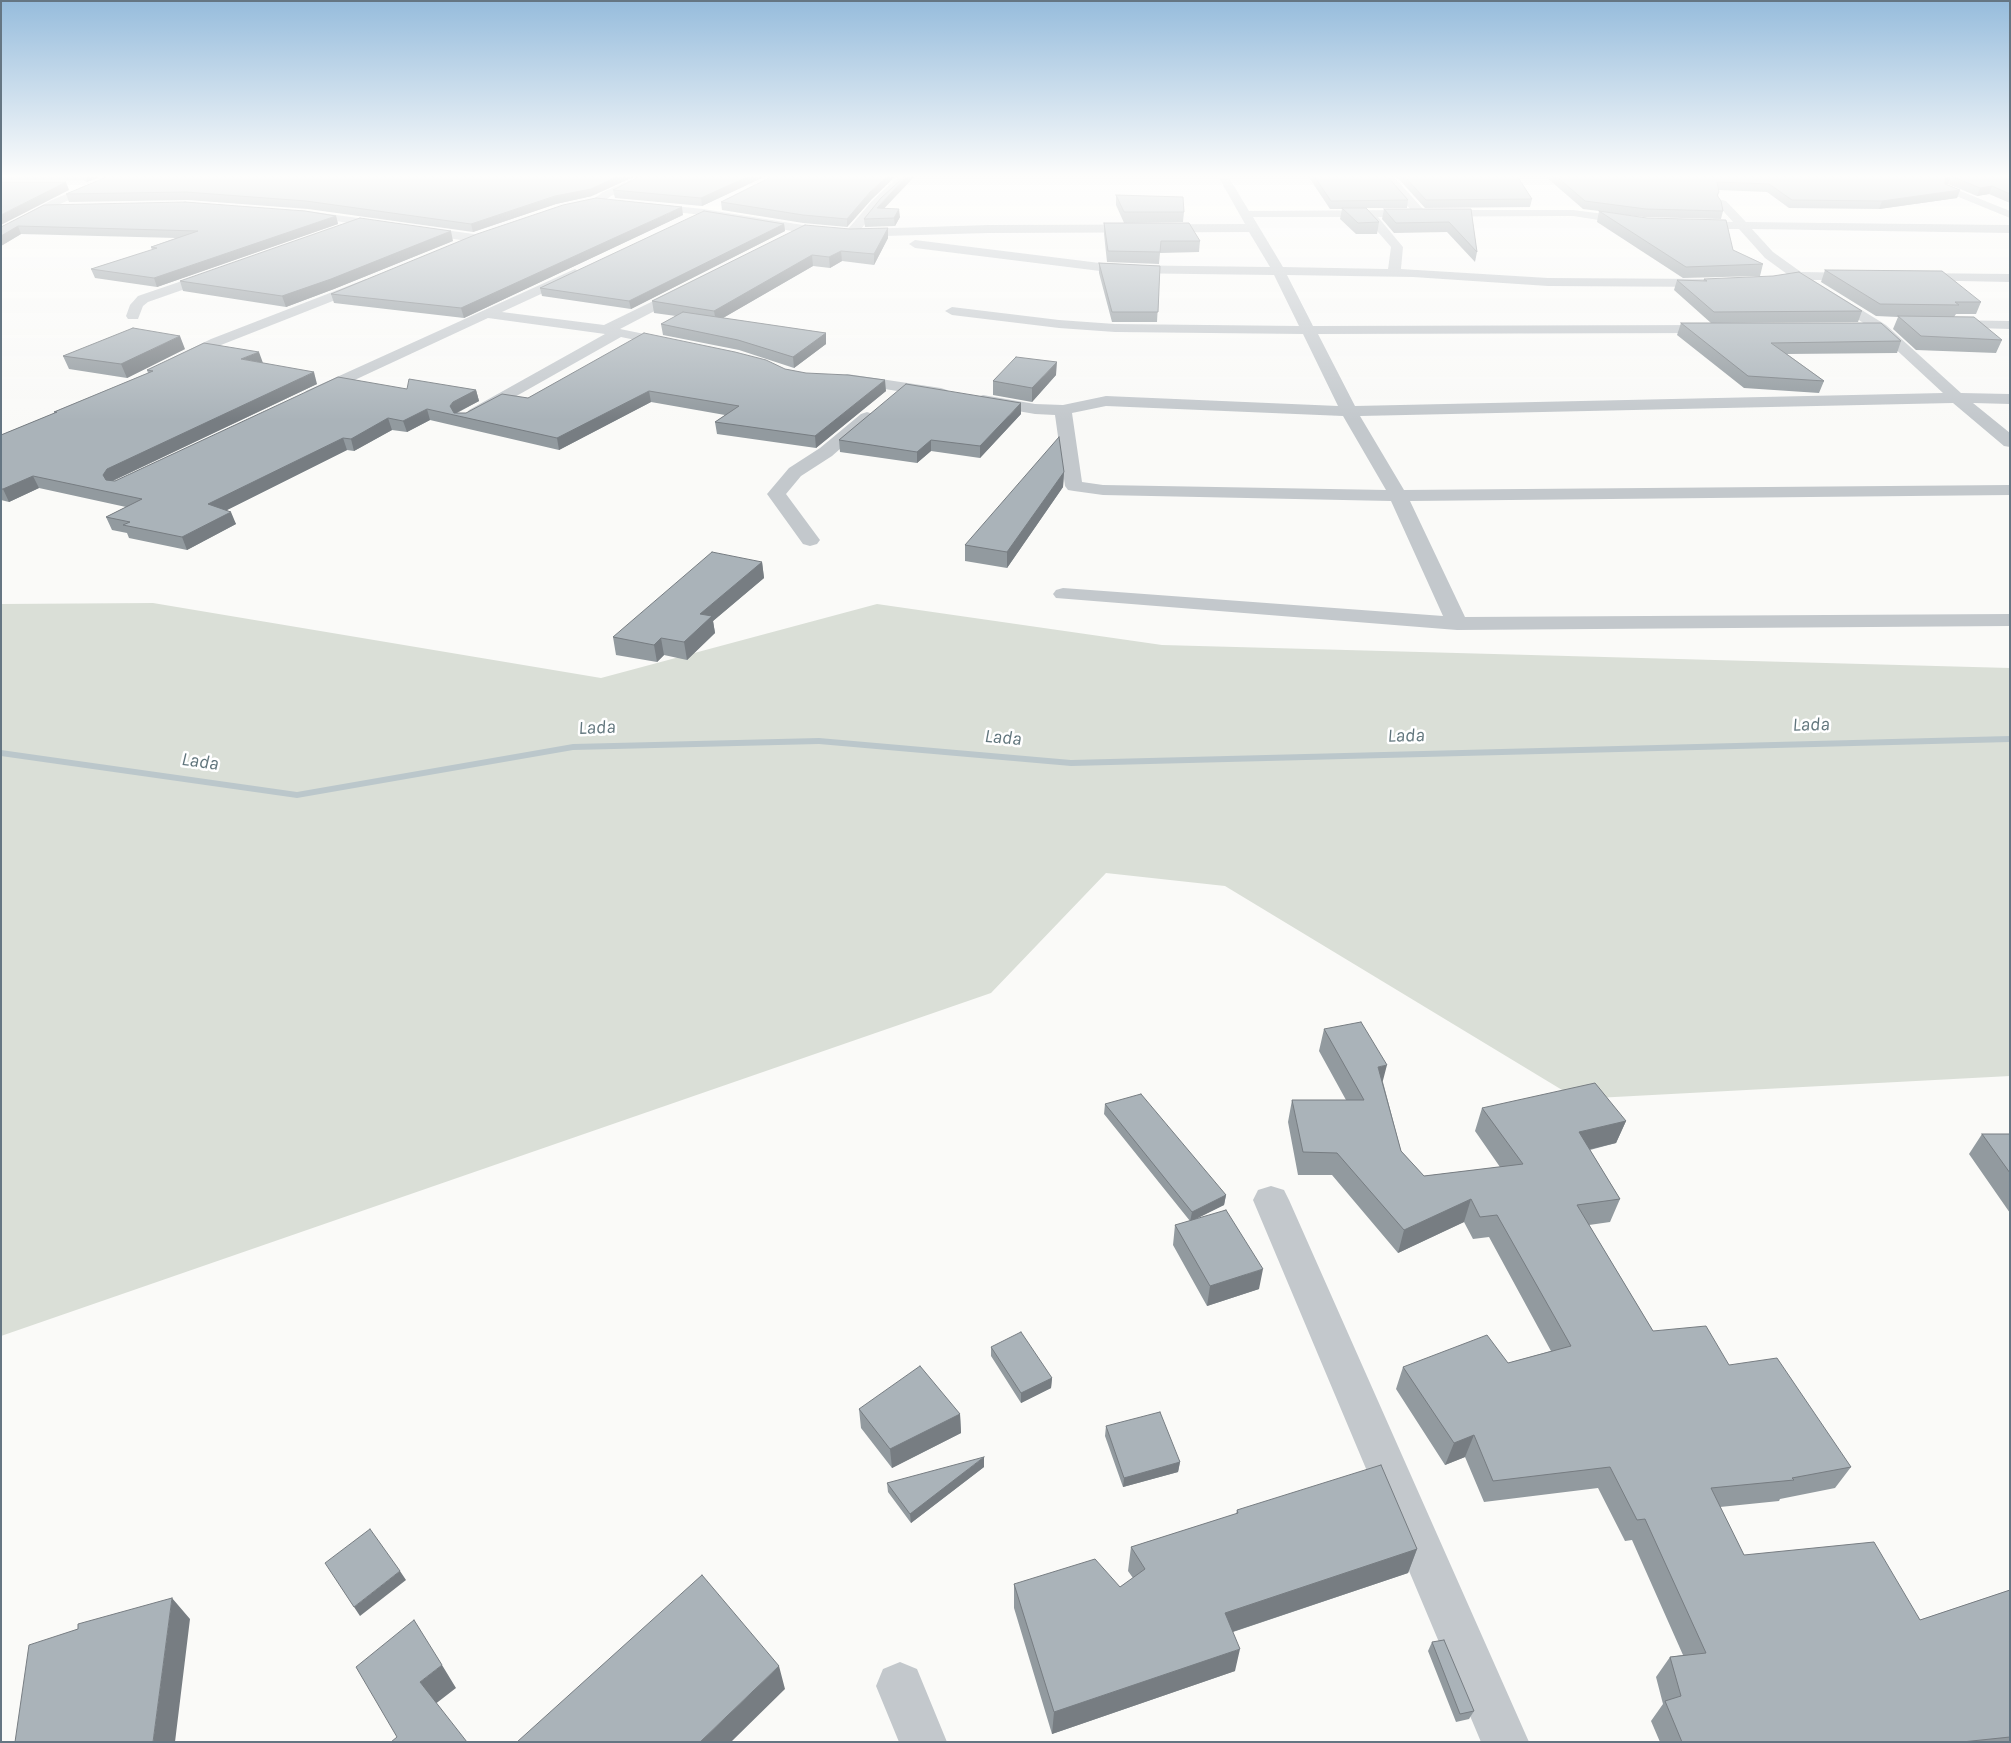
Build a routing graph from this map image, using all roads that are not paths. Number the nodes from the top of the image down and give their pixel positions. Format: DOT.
graph roads {
  1 [pos="1017,257"];
  2 [pos="1270,257"];
  3 [pos="1396,257"];
  4 [pos="1772,257"];
  5 [pos="586,267"];
  6 [pos="225,270"];
  7 [pos="1279,272"];
  8 [pos="1394,273"];
  9 [pos="1798,276"];
  10 [pos="1875,276"];
  11 [pos="1894,277"];
  12 [pos="2010,278"];
  13 [pos="376,279"];
  14 [pos="700,282"];
  15 [pos="1724,282"];
  16 [pos="1752,282"];
  17 [pos="952,311"];
  18 [pos="488,314"];
  19 [pos="133,316"];
  20 [pos="1931,323"];
  21 [pos="1881,324"];
  22 [pos="2010,325"];
  23 [pos="1852,328"];
  24 [pos="1733,329"];
  25 [pos="1308,330"];
  26 [pos="612,332"];
  27 [pos="692,348"];
  28 [pos="162,368"];
  29 [pos="832,378"];
  30 [pos="903,387"];
  31 [pos="303,398"];
  32 [pos="1957,398"];
  33 [pos="2010,399"];
  34 [pos="1063,410"];
  35 [pos="1349,411"];
  36 [pos="463,419"];
  37 [pos="2010,442"];
  38 [pos="2010,490"];
  39 [pos="1398,496"];
  40 [pos="810,540"];
  41 [pos="1063,594"];
  42 [pos="2010,620"];
  43 [pos="1458,624"];
  44 [pos="1271,1200"];
  45 [pos="900,1686"];
  46 [pos="923,1742"];
  47 [pos="1505,1742"];
  1 -- 7 [label="street"];
  2 -- 7 [label="street"];
  3 -- 8 [label="street"];
  4 -- 9 [label="street"];
  5 -- 18 [label="street"];
  6 -- 19 [label="street"];
  7 -- 8 [label="street"];
  7 -- 25 [label="street"];
  8 -- 15 [label="street"];
  9 -- 10 [label="street"];
  9 -- 16 [label="street"];
  9 -- 21 [label="street"];
  11 -- 12 [label="street"];
  13 -- 28 [label="street"];
  14 -- 26 [label="street"];
  17 -- 25 [label="street"];
  18 -- 26 [label="street"];
  18 -- 31 [label="street"];
  20 -- 22 [label="street"];
  21 -- 23 [label="street"];
  21 -- 32 [label="street"];
  24 -- 25 [label="street"];
  25 -- 35 [label="street"];
  26 -- 27 [label="street"];
  26 -- 36 [label="street"];
  29 -- 30 [label="street"];
  30 -- 34 [label="street"];
  30 -- 40 [label="street"];
  32 -- 33 [label="street"];
  32 -- 35 [label="street"];
  32 -- 37 [label="street"];
  34 -- 35 [label="street"];
  34 -- 39 [label="street"];
  35 -- 39 [label="street"];
  38 -- 39 [label="street"];
  39 -- 43 [label="street"];
  41 -- 43 [label="street"];
  42 -- 43 [label="street"];
  44 -- 47 [label="street"];
  45 -- 46 [label="street"];
}
